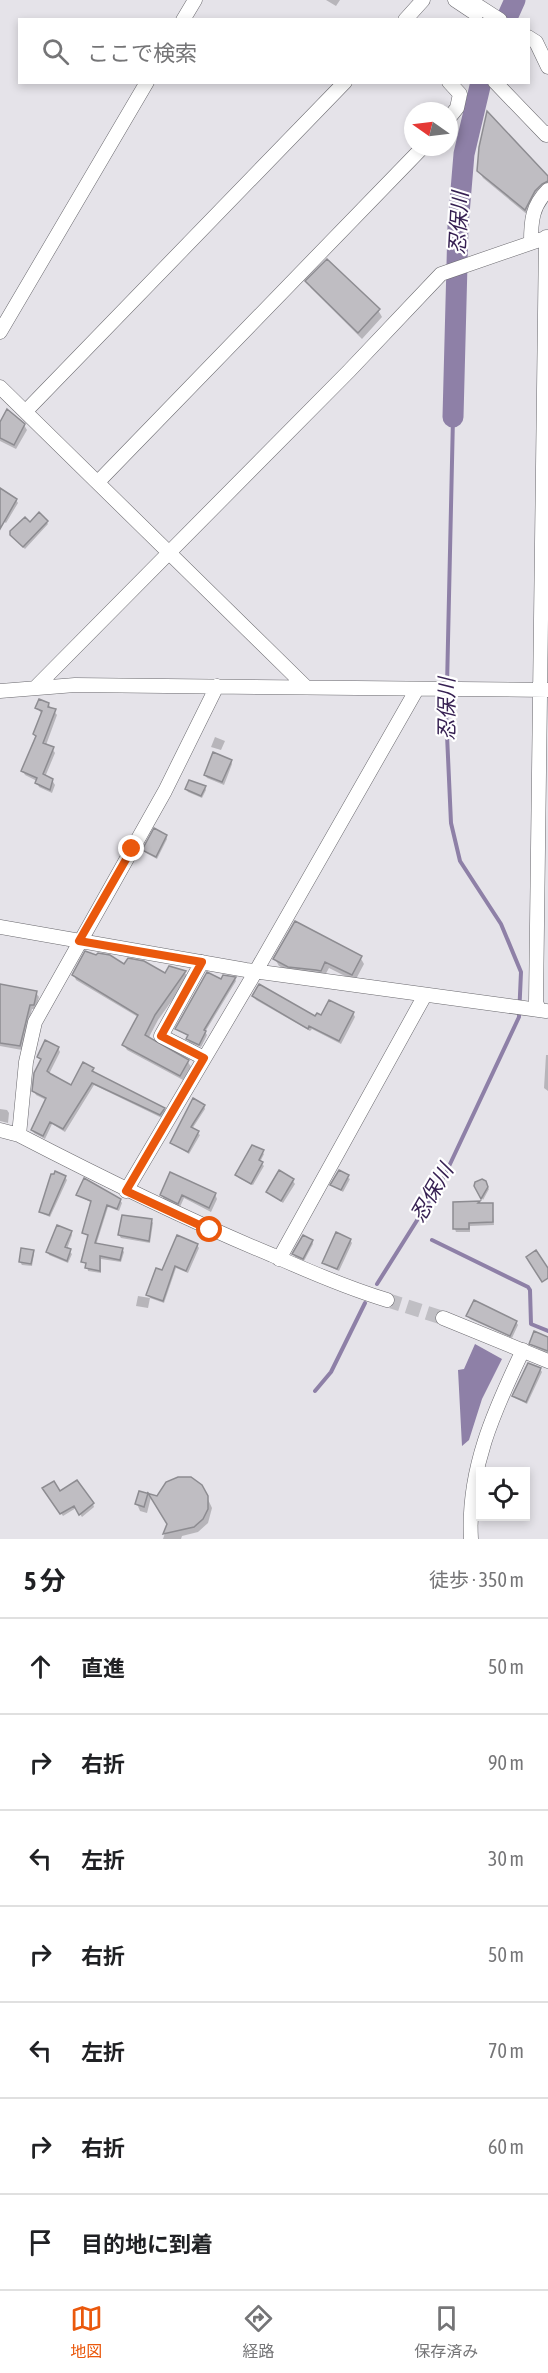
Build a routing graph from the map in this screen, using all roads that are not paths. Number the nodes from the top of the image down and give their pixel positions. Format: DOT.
graph roads {
  1 [pos="195,0"];
  2 [pos="423,0"];
  3 [pos="432,0"];
  4 [pos="455,0"];
  5 [pos="469,0"];
  6 [pos="491,13"];
  7 [pos="184,18"];
  8 [pos="407,18"];
  9 [pos="416,18"];
  10 [pos="530,38"];
  11 [pos="548,67"];
  12 [pos="146,84"];
  13 [pos="343,84"];
  14 [pos="450,84"];
  15 [pos="497,84"];
  16 [pos="458,103"];
  17 [pos="548,134"];
  18 [pos="414,156"];
  19 [pos="548,190"];
  20 [pos="547,237"];
  21 [pos="531,242"];
  22 [pos="0,332"];
  23 [pos="0,388"];
  24 [pos="26,411"];
  25 [pos="98,483"];
  26 [pos="169,552"];
  27 [pos="217,686"];
  28 [pos="36,687"];
  29 [pos="306,687"];
  30 [pos="417,689"];
  31 [pos="544,690"];
  32 [pos="0,692"];
  33 [pos="0,927"];
  34 [pos="79,941"];
  35 [pos="202,962"];
  36 [pos="256,971"];
  37 [pos="425,995"];
  38 [pos="538,1010"];
  39 [pos="204,1058"];
  40 [pos="0,1130"];
  41 [pos="19,1135"];
  42 [pos="126,1191"];
  43 [pos="279,1259"];
  44 [pos="387,1300"];
  45 [pos="443,1318"];
  46 [pos="523,1350"];
  47 [pos="548,1361"];
  48 [pos="471,1539"];
  1 -- 7 [label="street"];
  2 -- 8 [label="street"];
  3 -- 9 [label="street"];
  4 -- 6 [label="street"];
  5 -- 6 [label="street"];
  10 -- 11 [label="street"];
  12 -- 22 [label="street"];
  13 -- 24 [label="street"];
  14 -- 16 [label="street"];
  15 -- 17 [label="street"];
  18 -- 25 [label="street"];
  19 -- 21 [label="street"];
  20 -- 21 [label="street"];
  20 -- 31 [label="street"];
  21 -- 26 [label="street"];
  23 -- 24 [label="street"];
  24 -- 25 [label="street"];
  25 -- 26 [label="street"];
  26 -- 28 [label="street"];
  26 -- 29 [label="street"];
  27 -- 28 [label="street"];
  27 -- 29 [label="street"];
  27 -- 34 [label="street"];
  28 -- 32 [label="street"];
  29 -- 30 [label="street"];
  30 -- 31 [label="street"];
  30 -- 36 [label="street"];
  31 -- 38 [label="street"];
  33 -- 34 [label="street"];
  34 -- 35 [label="street"];
  34 -- 41 [label="street"];
  35 -- 36 [label="street"];
  35 -- 39 [label="street"];
  36 -- 37 [label="street"];
  36 -- 39 [label="street"];
  37 -- 38 [label="street"];
  37 -- 43 [label="street"];
  39 -- 42 [label="street"];
  40 -- 41 [label="street"];
  41 -- 42 [label="street"];
  42 -- 43 [label="street"];
  43 -- 44 [label="street"];
  45 -- 46 [label="street"];
  46 -- 47 [label="street"];
  46 -- 48 [label="street"];
}
